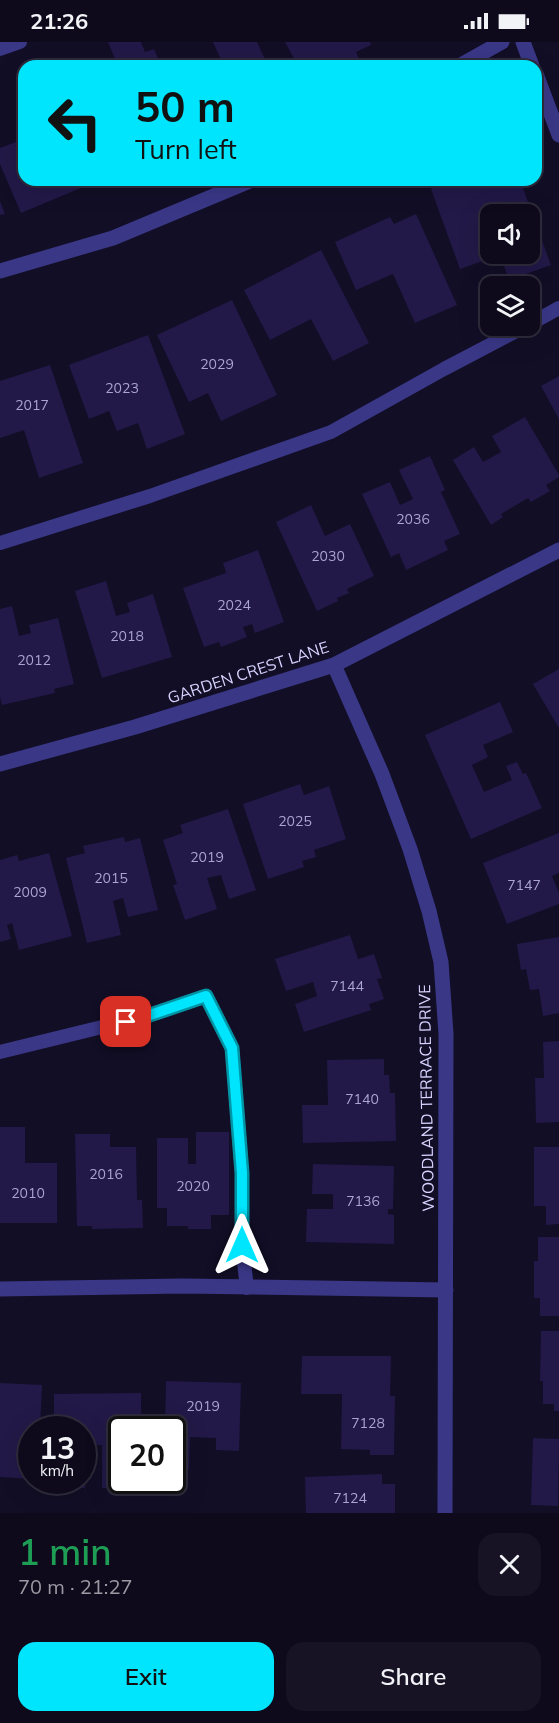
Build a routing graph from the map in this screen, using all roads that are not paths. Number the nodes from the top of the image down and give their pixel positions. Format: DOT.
graph roads {
  1 [pos="20,42"];
  2 [pos="502,42"];
  3 [pos="524,42"];
  4 [pos="0,49"];
  5 [pos="470,60"];
  6 [pos="530,60"];
  7 [pos="542,90"];
  8 [pos="559,135"];
  9 [pos="238,186"];
  10 [pos="0,271"];
  11 [pos="559,308"];
  12 [pos="540,318"];
  13 [pos="507,336"];
  14 [pos="0,543"];
  15 [pos="559,550"];
  16 [pos="334,665"];
  17 [pos="0,764"];
  18 [pos="0,1052"];
  19 [pos="247,1288"];
  20 [pos="0,1289"];
  21 [pos="446,1290"];
  22 [pos="445,1513"];
  1 -- 4 [label="lane"];
  2 -- 5 [label="street"];
  3 -- 6 [label="street"];
  7 -- 8 [label="street"];
  9 -- 10 [label="street"];
  11 -- 12 [label="lane"];
  13 -- 14 [label="lane"];
  15 -- 16 [label="street, GARDEN CREST LANE"];
  16 -- 17 [label="street, GARDEN CREST LANE"];
  16 -- 21 [label="street, WOODLAND TERRACE DRIVE"];
  18 -- 19 [label="lane"];
  19 -- 20 [label="street"];
  19 -- 21 [label="street"];
  21 -- 22 [label="street, WOODLAND TERRACE DRIVE"];
}
